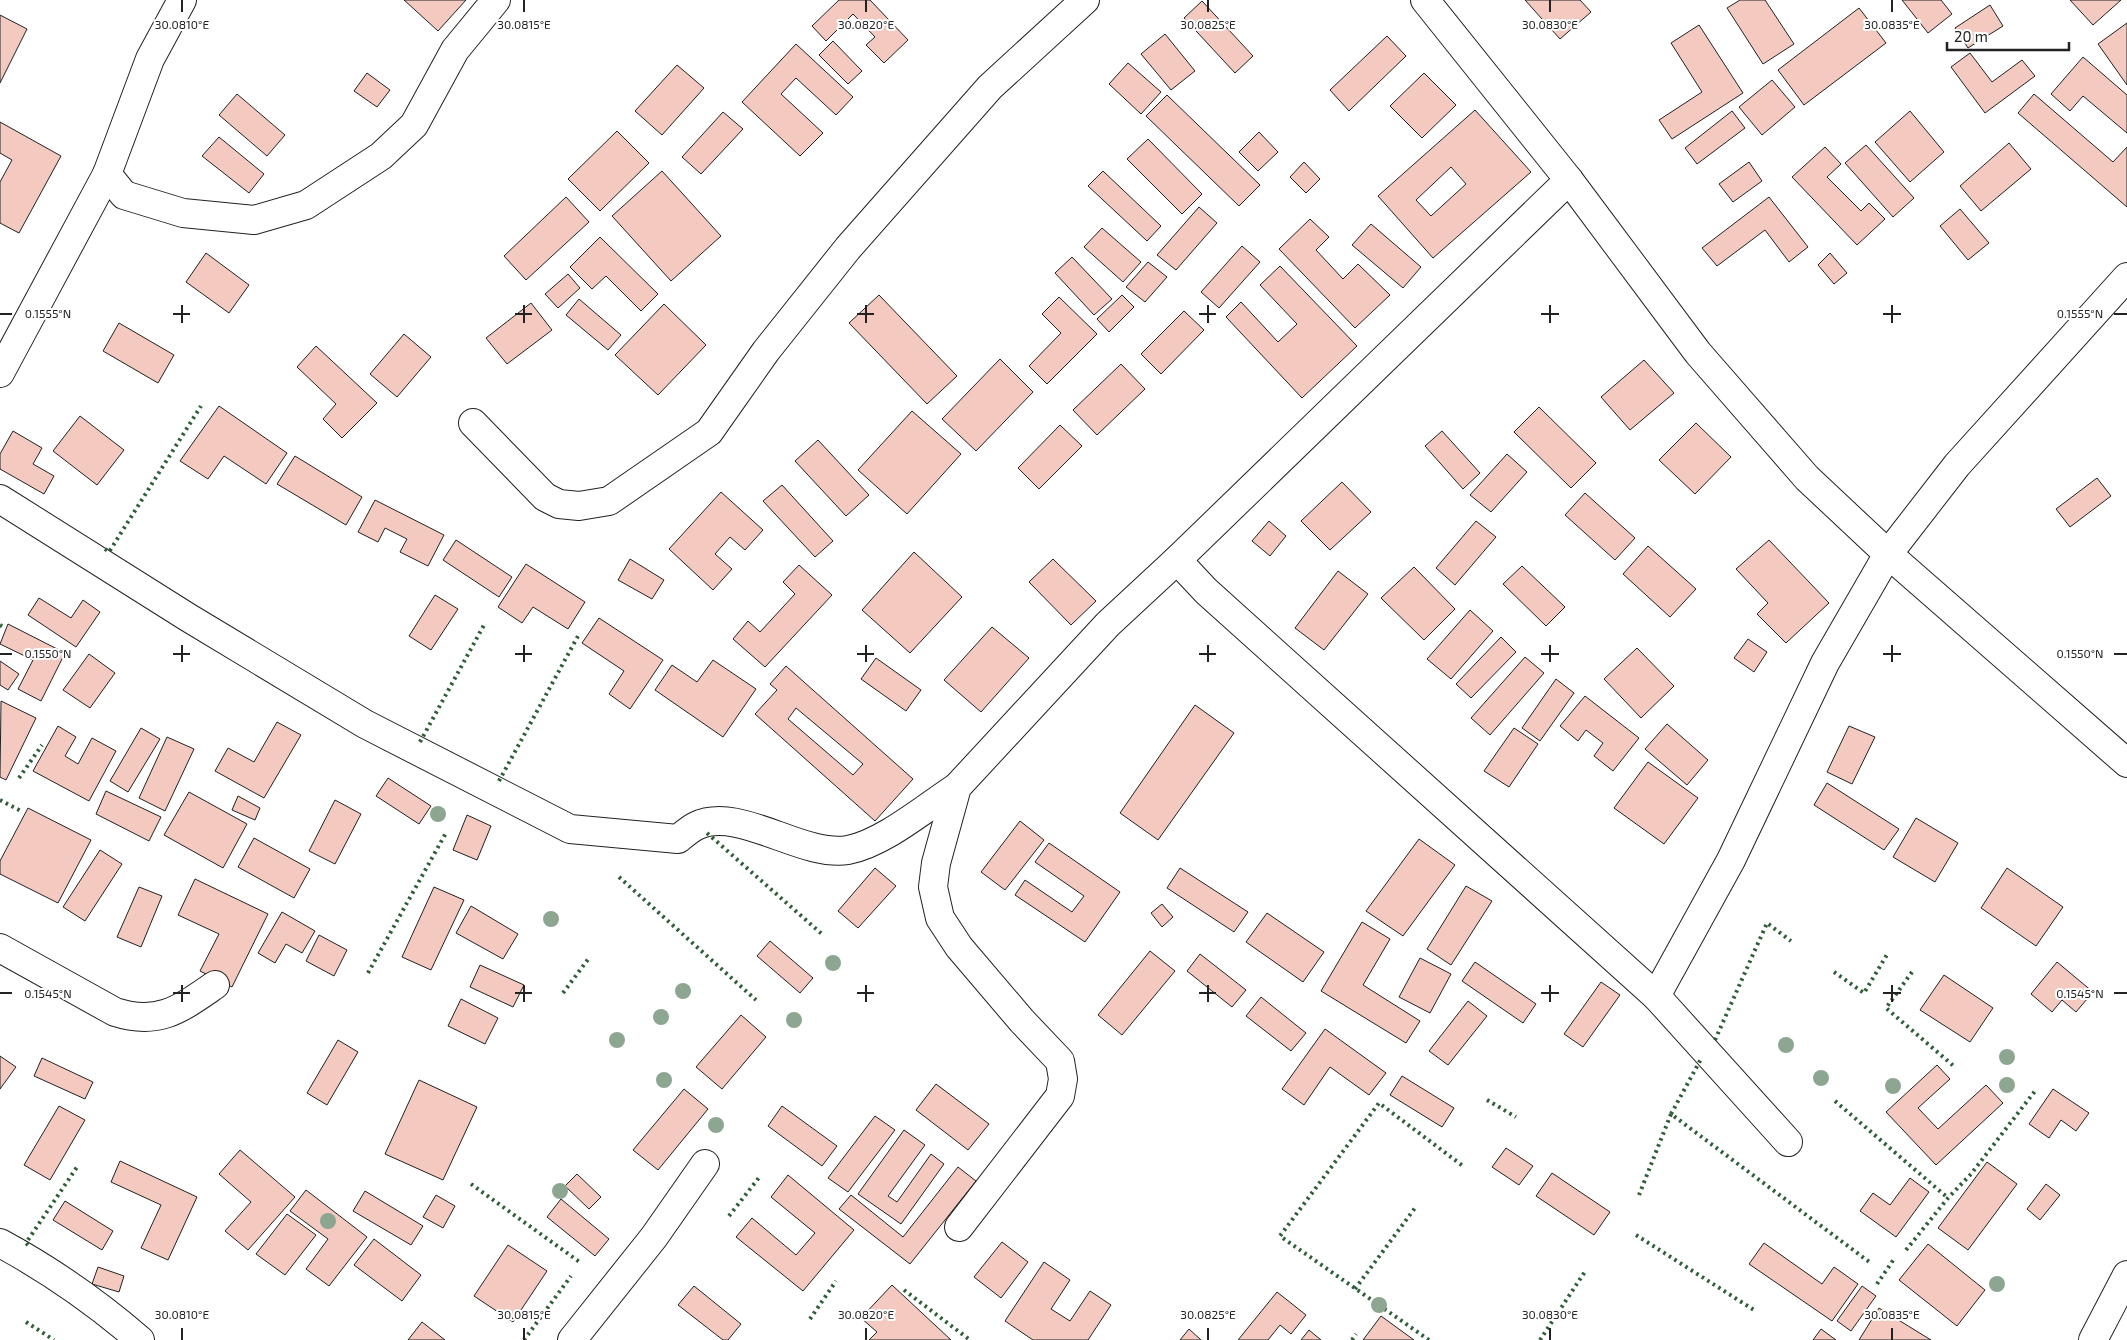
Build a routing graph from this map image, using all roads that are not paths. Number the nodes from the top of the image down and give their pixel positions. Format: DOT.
graph roads {
  1 [pos="182,0"];
  2 [pos="496,0"];
  3 [pos="1085,0"];
  4 [pos="1426,0"];
  5 [pos="107,174"];
  6 [pos="1569,180"];
  7 [pos="2127,277"];
  8 [pos="0,373"];
  9 [pos="473,423"];
  10 [pos="0,499"];
  11 [pos="1888,554"];
  12 [pos="1177,560"];
  13 [pos="2127,763"];
  14 [pos="957,787"];
  15 [pos="0,948"];
  16 [pos="214,985"];
  17 [pos="1656,996"];
  18 [pos="1788,1142"];
  19 [pos="705,1164"];
  20 [pos="960,1227"];
  21 [pos="0,1243"];
  22 [pos="2127,1275"];
  23 [pos="140,1340"];
  24 [pos="572,1340"];
  25 [pos="2093,1340"];
  1 -- 5 [label="street"];
  2 -- 5 [label="street"];
  3 -- 9 [label="street"];
  4 -- 6 [label="street"];
  5 -- 8 [label="street"];
  6 -- 11 [label="street"];
  6 -- 12 [label="street"];
  7 -- 11 [label="street"];
  10 -- 14 [label="street"];
  11 -- 13 [label="street"];
  11 -- 17 [label="street"];
  12 -- 14 [label="street"];
  12 -- 17 [label="street"];
  14 -- 20 [label="street"];
  15 -- 16 [label="street"];
  17 -- 18 [label="street"];
  19 -- 24 [label="street"];
  21 -- 23 [label="street"];
  22 -- 25 [label="street"];
}
